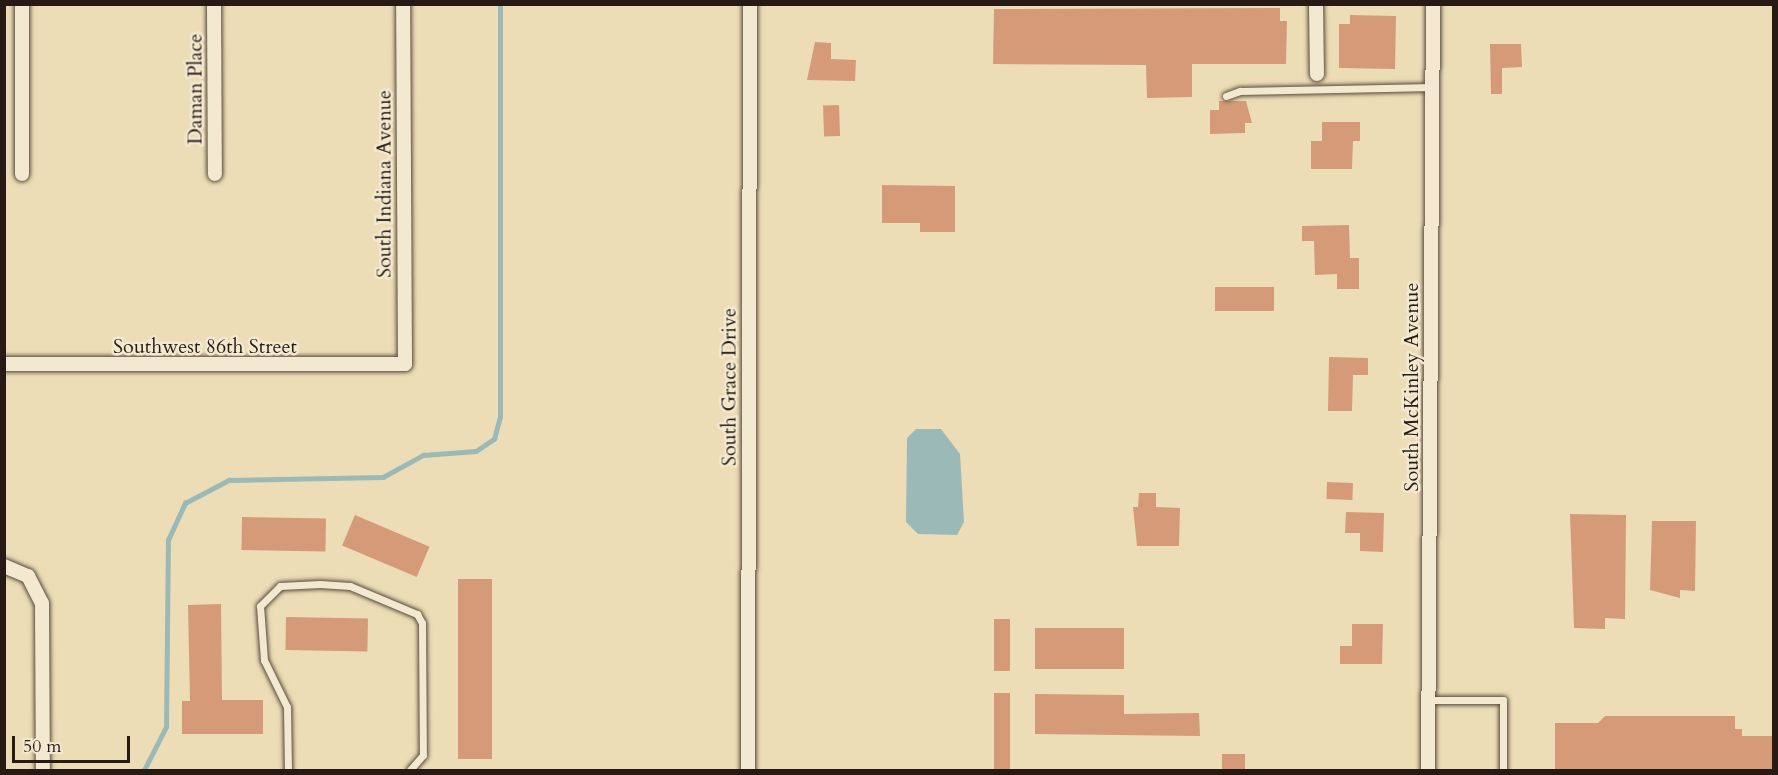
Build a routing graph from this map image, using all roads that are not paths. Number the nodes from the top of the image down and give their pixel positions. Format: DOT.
graph roads {
  1 [pos="22,4"];
  2 [pos="214,4"];
  3 [pos="403,4"];
  4 [pos="750,4"];
  5 [pos="1316,4"];
  6 [pos="1433,4"];
  7 [pos="1317,74"];
  8 [pos="1433,87"];
  9 [pos="1226,96"];
  10 [pos="22,174"];
  11 [pos="215,174"];
  12 [pos="4,364"];
  13 [pos="405,364"];
  14 [pos="4,566"];
  15 [pos="1429,700"];
  16 [pos="43,771"];
  17 [pos="288,771"];
  18 [pos="410,771"];
  19 [pos="748,771"];
  20 [pos="1428,771"];
  21 [pos="1503,771"];
  1 -- 10 [label="street"];
  2 -- 11 [label="street, Daman Place"];
  3 -- 13 [label="street, South Indiana Avenue"];
  4 -- 19 [label="street, South Grace Drive"];
  5 -- 7 [label="street"];
  6 -- 8 [label="street, South McKinley Avenue"];
  8 -- 9 [label="lane"];
  8 -- 15 [label="street, South McKinley Avenue"];
  12 -- 13 [label="street, Southwest 86th Street"];
  14 -- 16 [label="street"];
  15 -- 20 [label="street, South McKinley Avenue"];
  15 -- 21 [label="lane"];
  17 -- 18 [label="lane"];
}
